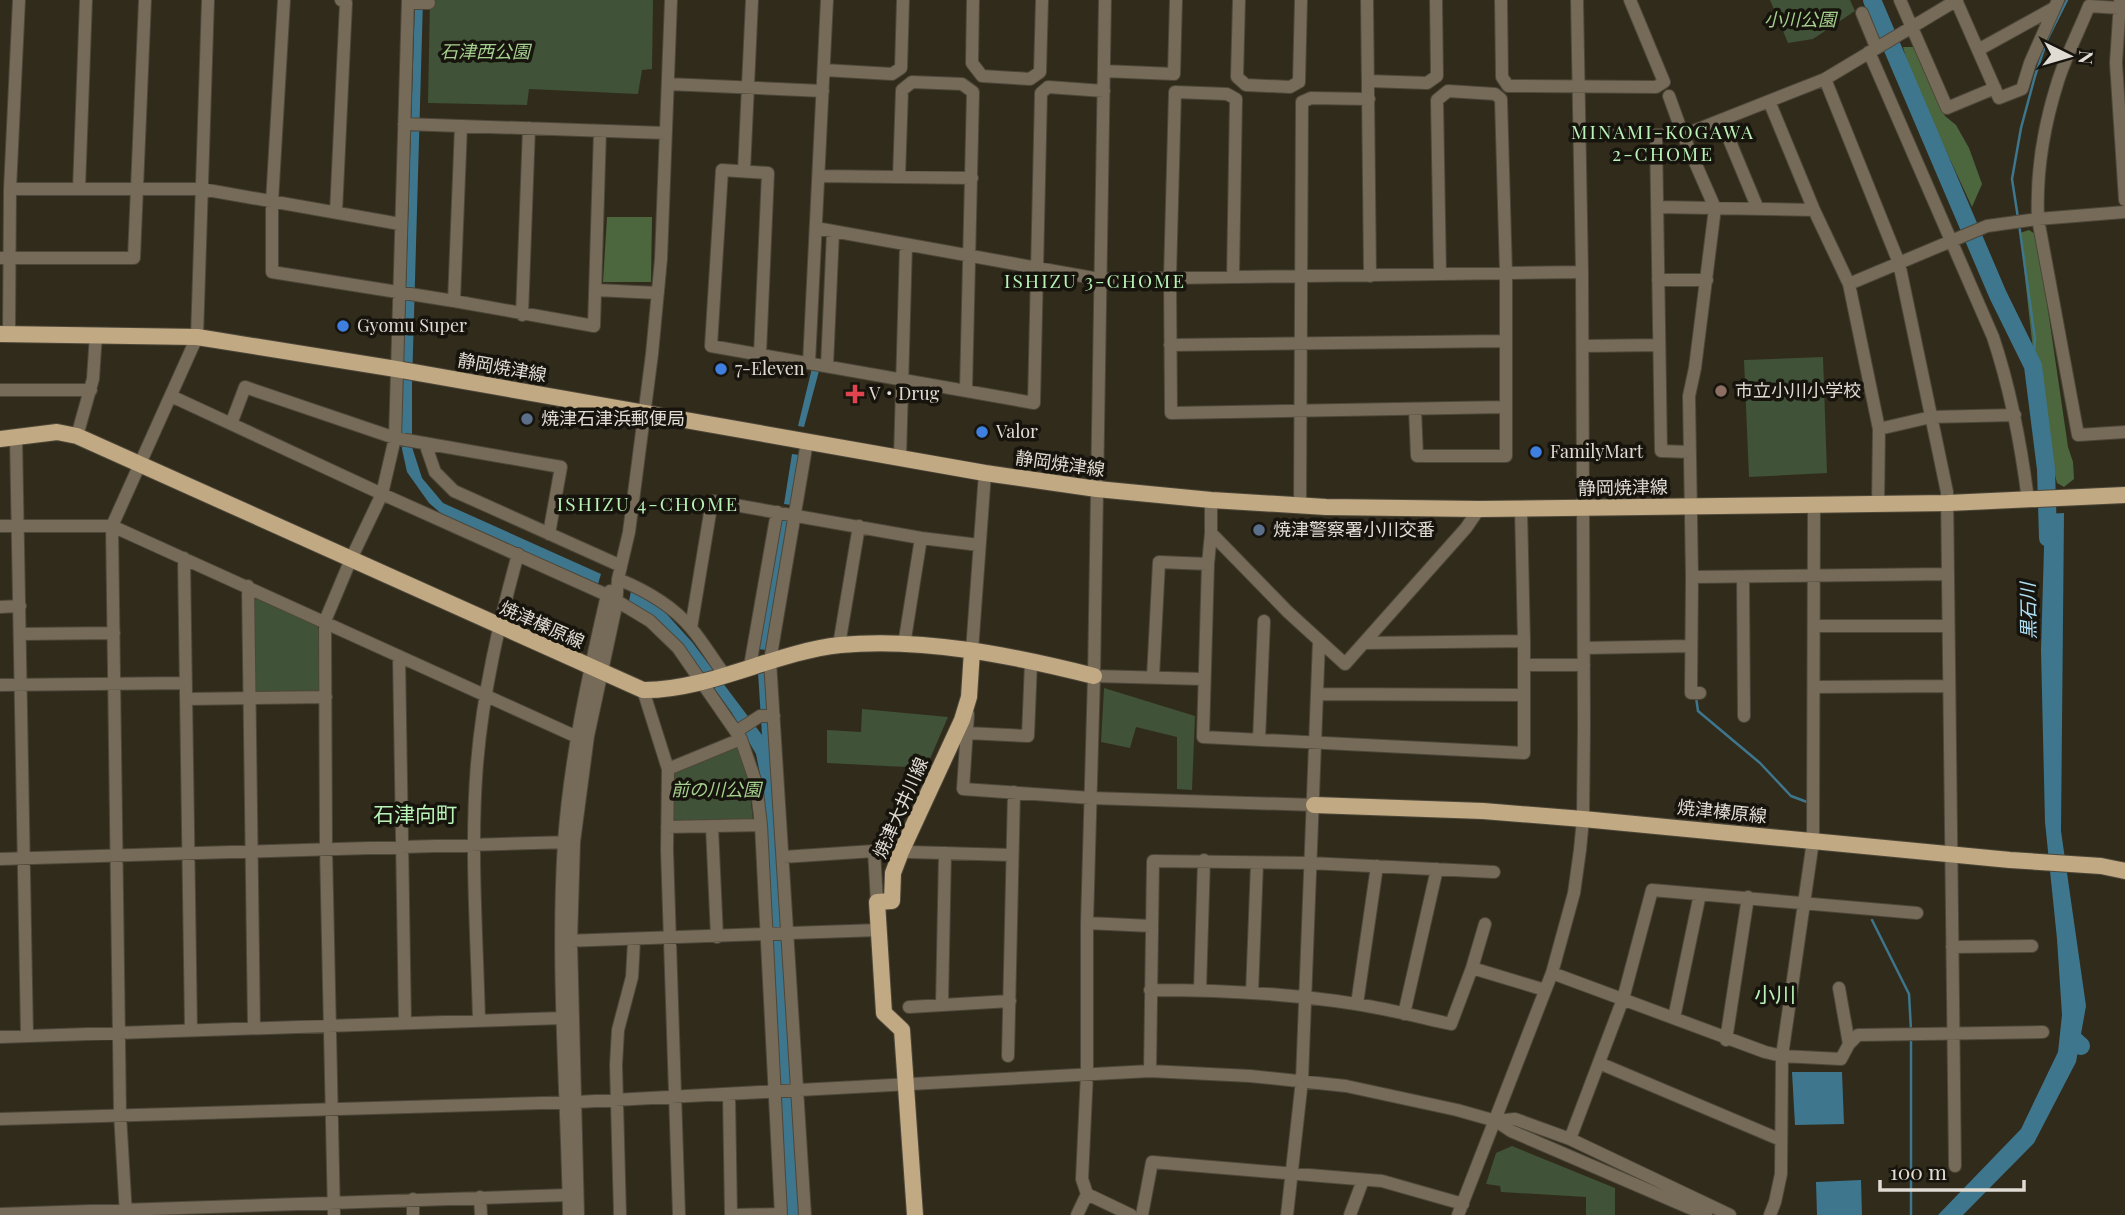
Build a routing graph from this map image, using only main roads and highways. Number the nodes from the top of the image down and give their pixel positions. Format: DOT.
graph roads {
  1 [pos="4,334"];
  2 [pos="8,438"];
  3 [pos="2125,495"];
  4 [pos="972,651"];
  5 [pos="1094,676"];
  6 [pos="1314,805"];
  7 [pos="2125,871"];
  8 [pos="915,1215"];
  1 -- 3 [label="main road, 静岡焼津線"];
  2 -- 4 [label="main road, 焼津榛原線"];
  4 -- 5 [label="main road, 焼津榛原線"];
  4 -- 8 [label="main road, 焼津大井川線"];
  6 -- 7 [label="main road, 焼津榛原線"];
}
